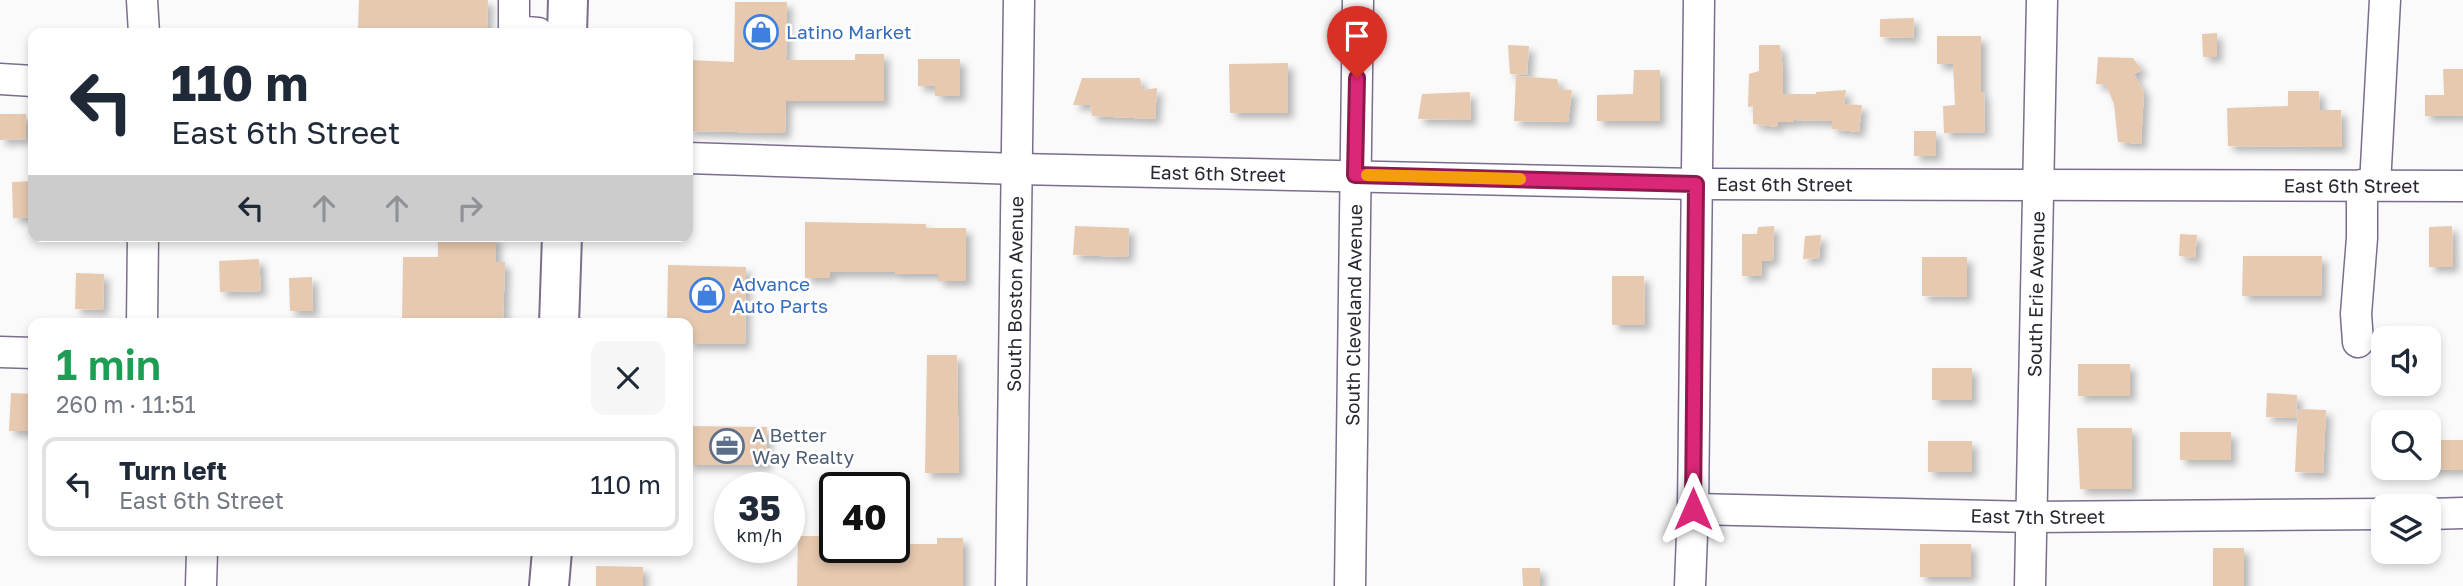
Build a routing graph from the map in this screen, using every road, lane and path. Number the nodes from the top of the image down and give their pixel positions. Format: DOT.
graph roads {
  1 [pos="142,0"];
  2 [pos="514,0"];
  3 [pos="568,0"];
  4 [pos="1019,0"];
  5 [pos="1358,0"];
  6 [pos="1699,0"];
  7 [pos="2042,0"];
  8 [pos="2385,0"];
  9 [pos="144,28"];
  10 [pos="520,28"];
  11 [pos="567,28"];
  12 [pos="0,79"];
  13 [pos="28,81"];
  14 [pos="693,158"];
  15 [pos="1018,169"];
  16 [pos="1355,175"];
  17 [pos="1696,184"];
  18 [pos="2369,185"];
  19 [pos="2039,186"];
  20 [pos="2463,186"];
  21 [pos="144,242"];
  22 [pos="562,242"];
  23 [pos="142,318"];
  24 [pos="559,318"];
  25 [pos="2358,342"];
  26 [pos="0,352"];
  27 [pos="28,353"];
  28 [pos="1693,509"];
  29 [pos="2463,513"];
  30 [pos="2371,514"];
  31 [pos="2441,514"];
  32 [pos="2032,517"];
  33 [pos="202,556"];
  34 [pos="552,556"];
  35 [pos="201,586"];
  36 [pos="549,586"];
  37 [pos="1011,586"];
  38 [pos="1350,586"];
  39 [pos="1690,586"];
  40 [pos="2030,586"];
  1 -- 9 [label="street"];
  2 -- 10 [label="street"];
  3 -- 11 [label="highway"];
  4 -- 15 [label="street, South Boston Avenue"];
  5 -- 16 [label="street, South Cleveland Avenue"];
  6 -- 17 [label="street"];
  7 -- 19 [label="street, South Erie Avenue"];
  8 -- 18 [label="street"];
  12 -- 13 [label="street"];
  14 -- 15 [label="street, East 6th Street"];
  15 -- 16 [label="street, East 6th Street"];
  15 -- 37 [label="street, South Boston Avenue"];
  16 -- 17 [label="street, East 6th Street"];
  16 -- 38 [label="street, South Cleveland Avenue"];
  17 -- 19 [label="street, East 6th Street"];
  17 -- 28 [label="street"];
  18 -- 19 [label="street, East 6th Street"];
  18 -- 20 [label="street, East 6th Street"];
  18 -- 25 [label="street"];
  19 -- 32 [label="street, South Erie Avenue"];
  21 -- 23 [label="street"];
  22 -- 24 [label="highway"];
  26 -- 27 [label="street"];
  28 -- 32 [label="street, East 7th Street"];
  28 -- 39 [label="street"];
  29 -- 31 [label="street"];
  30 -- 32 [label="street, East 7th Street"];
  32 -- 40 [label="street, South Erie Avenue"];
  33 -- 35 [label="street"];
  34 -- 36 [label="highway"];
}
